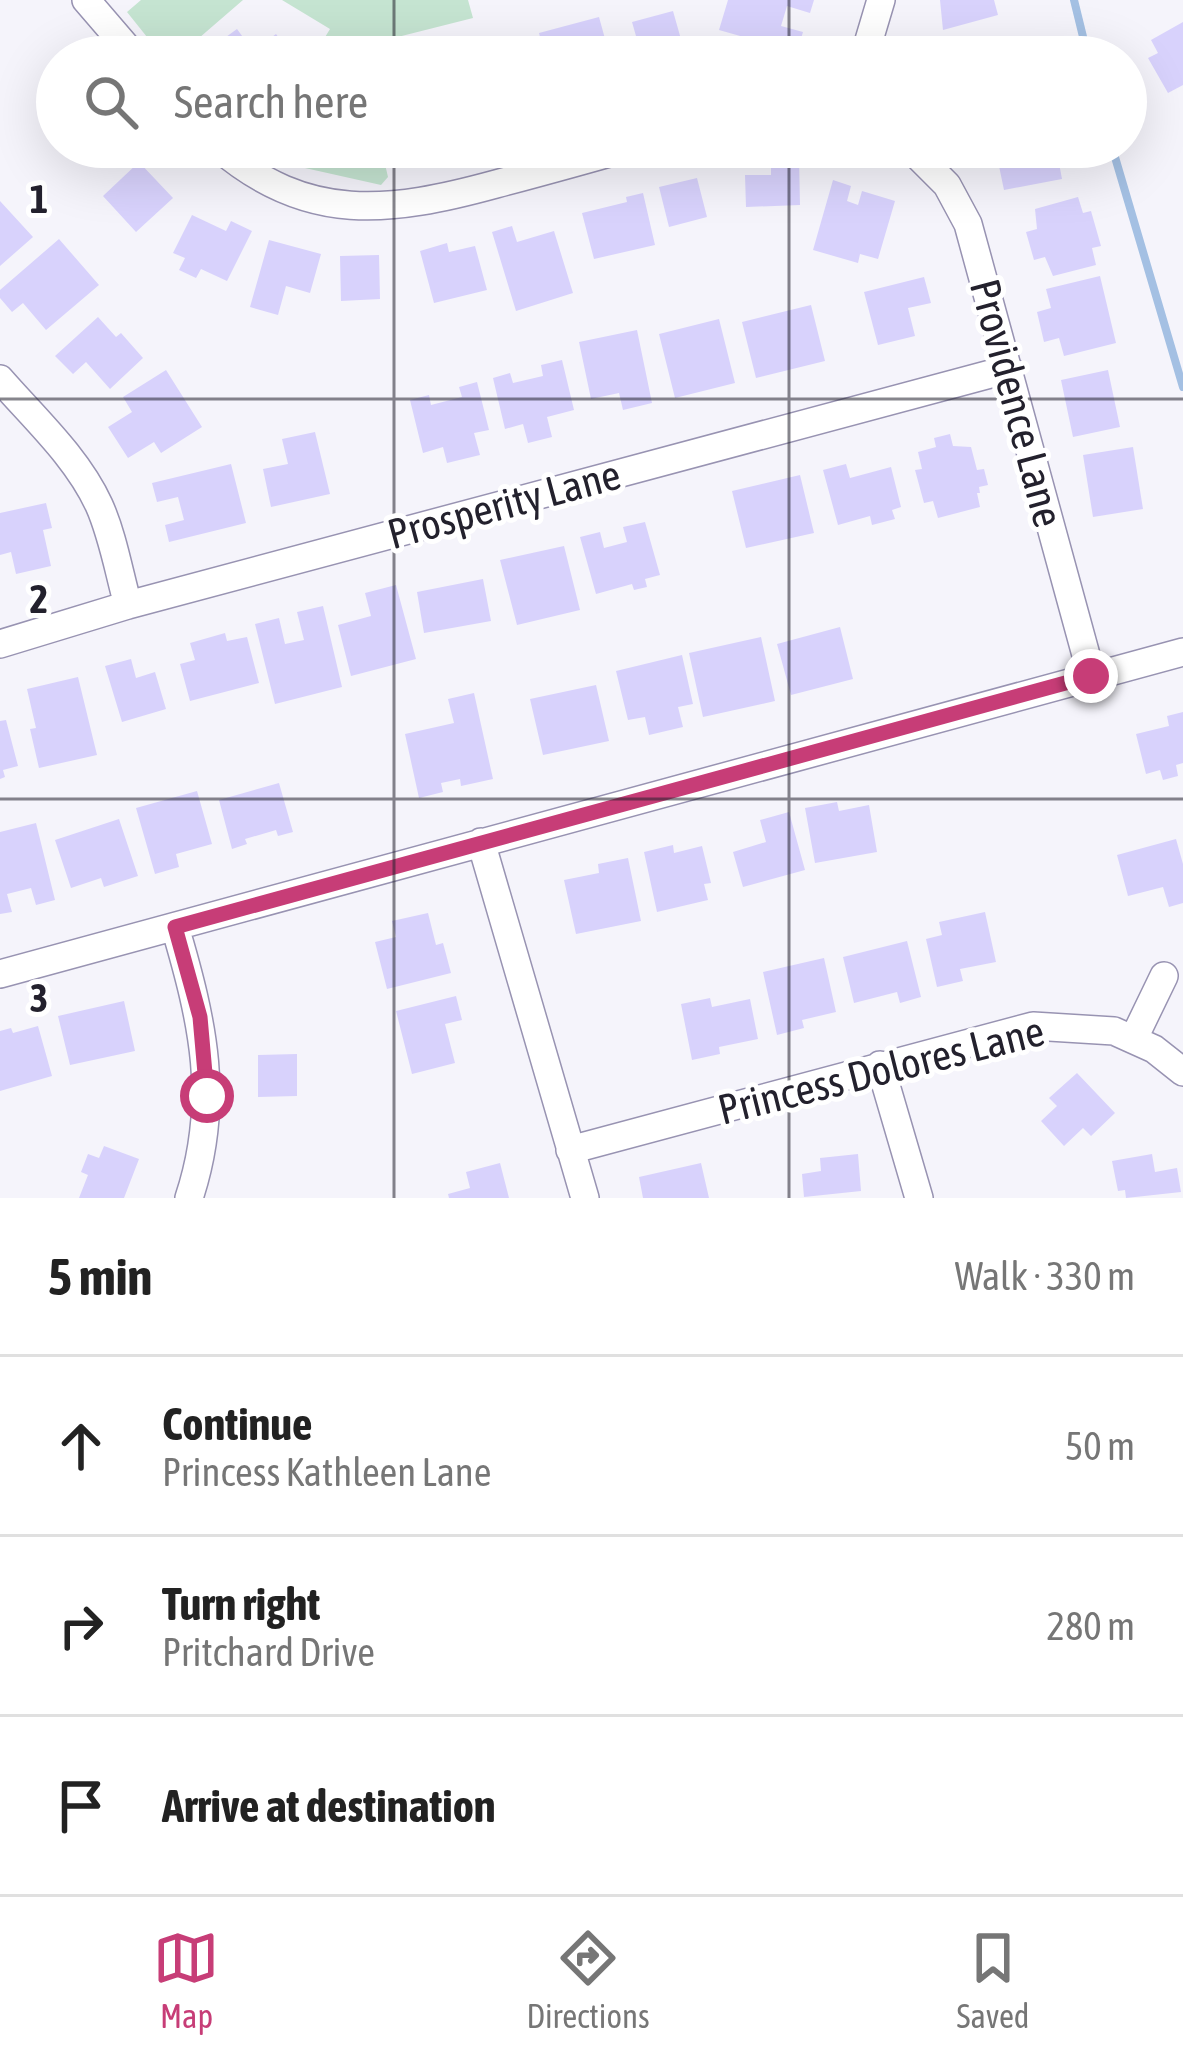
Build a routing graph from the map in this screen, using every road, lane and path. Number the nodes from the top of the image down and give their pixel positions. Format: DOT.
graph roads {
  1 [pos="86,0"];
  2 [pos="881,0"];
  3 [pos="117,36"];
  4 [pos="870,36"];
  5 [pos="246,168"];
  6 [pos="552,168"];
  7 [pos="929,168"];
  8 [pos="1009,369"];
  9 [pos="0,379"];
  10 [pos="128,605"];
  11 [pos="0,644"];
  12 [pos="1183,652"];
  13 [pos="1091,676"];
  14 [pos="481,842"];
  15 [pos="175,927"];
  16 [pos="0,974"];
  17 [pos="1165,976"];
  18 [pos="1134,1038"];
  19 [pos="880,1065"];
  20 [pos="1183,1072"];
  21 [pos="570,1150"];
  22 [pos="189,1198"];
  23 [pos="585,1198"];
  24 [pos="919,1198"];
  1 -- 3 [label="street"];
  2 -- 4 [label="street"];
  5 -- 6 [label="street"];
  7 -- 8 [label="street, Providence Lane"];
  8 -- 10 [label="street, Prosperity Lane"];
  8 -- 13 [label="street, Providence Lane"];
  9 -- 10 [label="street"];
  10 -- 11 [label="street, Prosperity Lane"];
  12 -- 13 [label="street"];
  13 -- 14 [label="street"];
  14 -- 15 [label="street"];
  14 -- 21 [label="street"];
  15 -- 16 [label="street"];
  15 -- 22 [label="street"];
  17 -- 18 [label="street"];
  18 -- 19 [label="street, Princess Dolores Lane"];
  18 -- 20 [label="street, Princess Dolores Lane"];
  19 -- 21 [label="street, Princess Dolores Lane"];
  19 -- 24 [label="street"];
  21 -- 23 [label="street"];
}
